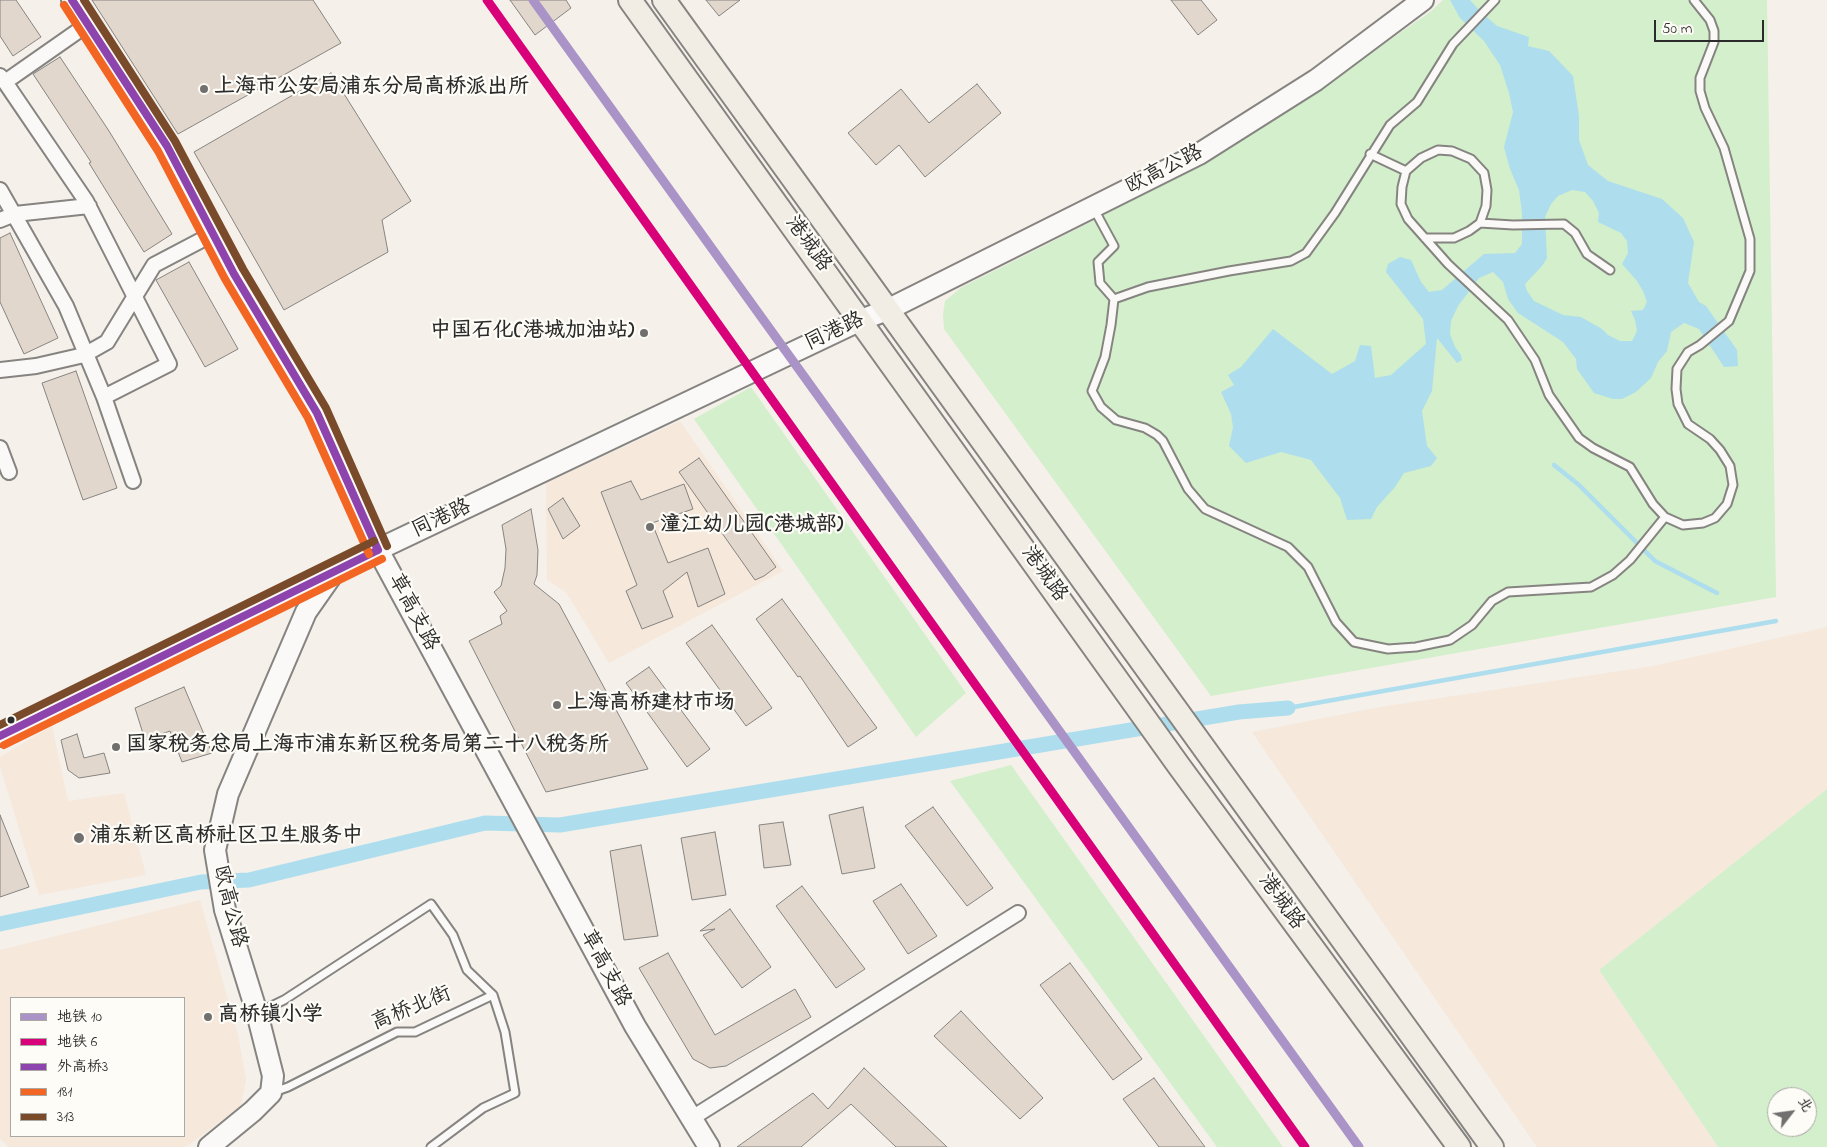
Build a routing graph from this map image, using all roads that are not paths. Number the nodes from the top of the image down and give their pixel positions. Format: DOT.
graph roads {
  1 [pos="72,0"];
  2 [pos="630,0"];
  3 [pos="664,0"];
  4 [pos="1423,0"];
  5 [pos="1495,0"];
  6 [pos="1694,0"];
  7 [pos="88,24"];
  8 [pos="2,79"];
  9 [pos="1370,154"];
  10 [pos="1406,171"];
  11 [pos="0,190"];
  12 [pos="89,206"];
  13 [pos="1093,207"];
  14 [pos="15,214"];
  15 [pos="0,220"];
  16 [pos="1480,223"];
  17 [pos="213,234"];
  18 [pos="1425,238"];
  19 [pos="1610,270"];
  20 [pos="136,296"];
  21 [pos="1114,299"];
  22 [pos="887,310"];
  23 [pos="861,320"];
  24 [pos="86,354"];
  25 [pos="0,370"];
  26 [pos="104,397"];
  27 [pos="0,448"];
  28 [pos="9,472"];
  29 [pos="133,481"];
  30 [pos="1665,517"];
  31 [pos="378,550"];
  32 [pos="335,570"];
  33 [pos="0,736"];
  34 [pos="1018,913"];
  35 [pos="492,995"];
  36 [pos="258,1013"];
  37 [pos="271,1093"];
  38 [pos="692,1118"];
  39 [pos="209,1147"];
  40 [pos="431,1147"];
  41 [pos="709,1147"];
  42 [pos="1458,1147"];
  43 [pos="1492,1147"];
  1 -- 7 [label="street, 草高支路"];
  2 -- 23 [label="main road, 港城路"];
  3 -- 22 [label="main road, 港城路"];
  4 -- 13 [label="street, 欧高公路"];
  5 -- 9 [label="lane"];
  6 -- 30 [label="lane"];
  7 -- 8 [label="street"];
  7 -- 17 [label="street, 草高支路"];
  8 -- 12 [label="street"];
  9 -- 10 [label="lane"];
  9 -- 21 [label="lane"];
  10 -- 16 [label="lane"];
  10 -- 18 [label="lane"];
  11 -- 14 [label="street"];
  12 -- 14 [label="street"];
  12 -- 20 [label="street"];
  13 -- 21 [label="lane"];
  13 -- 22 [label="street, 欧高公路"];
  14 -- 15 [label="street"];
  14 -- 24 [label="street"];
  16 -- 18 [label="lane"];
  16 -- 19 [label="lane"];
  17 -- 20 [label="street"];
  17 -- 31 [label="street, 草高支路"];
  18 -- 30 [label="lane"];
  20 -- 24 [label="street"];
  20 -- 26 [label="street"];
  21 -- 30 [label="lane"];
  22 -- 23 [label="street, 同港路"];
  22 -- 43 [label="main road, 港城路"];
  23 -- 31 [label="street, 同港路"];
  23 -- 42 [label="main road, 港城路"];
  24 -- 25 [label="street"];
  24 -- 26 [label="street"];
  26 -- 29 [label="street"];
  27 -- 28 [label="street"];
  31 -- 32 [label="street, 同港路"];
  31 -- 38 [label="street, 草高支路"];
  32 -- 33 [label="street, 同港路"];
  32 -- 36 [label="street, 欧高公路"];
  34 -- 38 [label="street"];
  35 -- 36 [label="lane"];
  35 -- 37 [label="lane, 高桥北街"];
  35 -- 40 [label="lane"];
  36 -- 37 [label="street, 欧高公路"];
  37 -- 39 [label="street"];
  38 -- 41 [label="street, 草高支路"];
}
